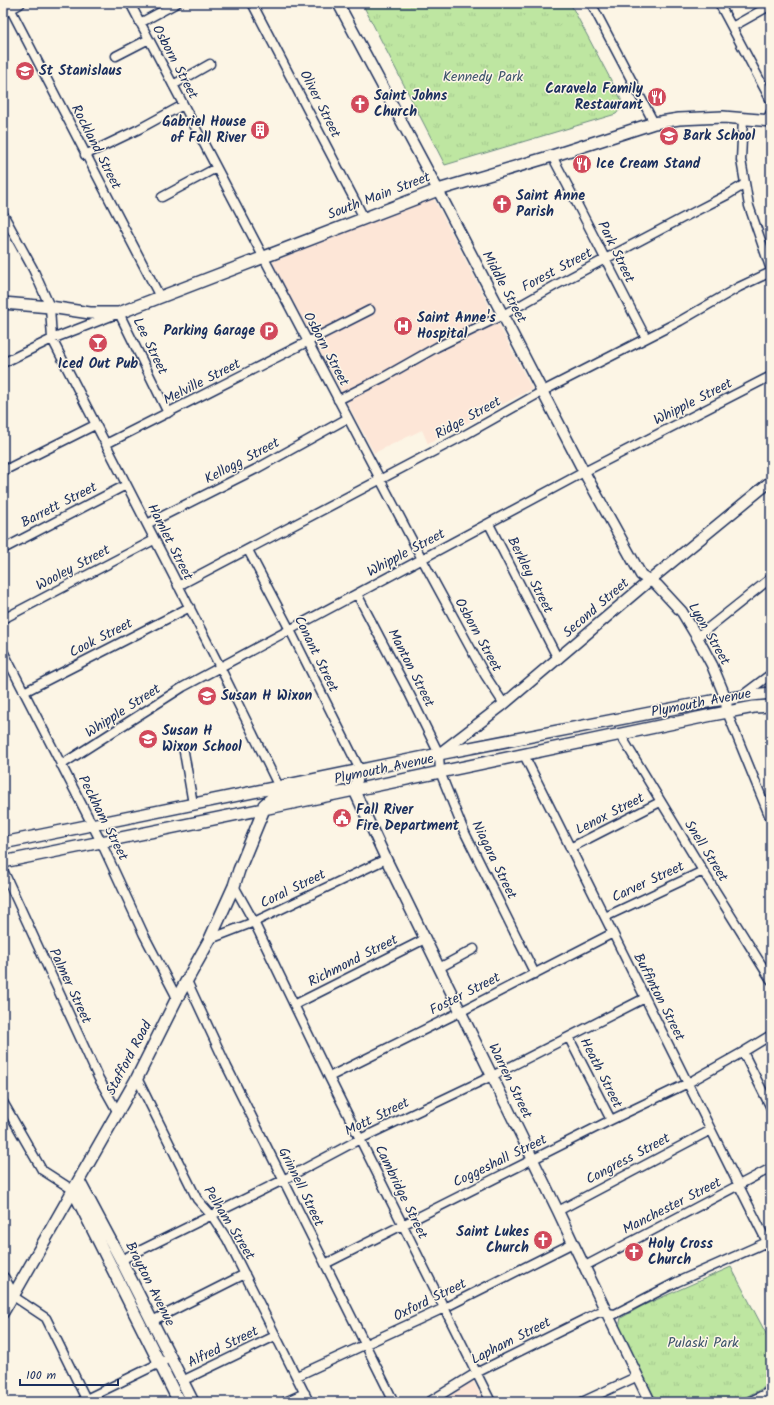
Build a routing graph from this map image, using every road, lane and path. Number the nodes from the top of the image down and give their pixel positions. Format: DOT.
graph roads {
  1 [pos="130,3"];
  2 [pos="177,3"];
  3 [pos="252,3"];
  4 [pos="338,3"];
  5 [pos="719,3"];
  6 [pos="594,4"];
  7 [pos="771,5"];
  8 [pos="11,8"];
  9 [pos="140,23"];
  10 [pos="732,27"];
  11 [pos="149,39"];
  12 [pos="116,56"];
  13 [pos="210,64"];
  14 [pos="172,84"];
  15 [pos="771,101"];
  16 [pos="183,105"];
  17 [pos="743,118"];
  18 [pos="770,118"];
  19 [pos="654,123"];
  20 [pos="85,155"];
  21 [pos="552,156"];
  22 [pos="216,168"];
  23 [pos="745,184"];
  24 [pos="438,190"];
  25 [pos="162,197"];
  26 [pos="3,214"];
  27 [pos="364,218"];
  28 [pos="262,257"];
  29 [pos="605,260"];
  30 [pos="771,271"];
  31 [pos="160,297"];
  32 [pos="3,303"];
  33 [pos="50,306"];
  34 [pos="370,310"];
  35 [pos="119,313"];
  36 [pos="503,315"];
  37 [pos="646,338"];
  38 [pos="52,339"];
  39 [pos="308,341"];
  40 [pos="3,363"];
  41 [pos="771,376"];
  42 [pos="543,391"];
  43 [pos="338,400"];
  44 [pos="168,413"];
  45 [pos="348,418"];
  46 [pos="95,425"];
  47 [pos="106,444"];
  48 [pos="3,471"];
  49 [pos="584,472"];
  50 [pos="380,479"];
  51 [pos="771,481"];
  52 [pos="126,485"];
  53 [pos="147,524"];
  54 [pos="489,524"];
  55 [pos="154,540"];
  56 [pos="3,548"];
  57 [pos="248,550"];
  58 [pos="422,559"];
  59 [pos="771,578"];
  60 [pos="649,581"];
  61 [pos="178,586"];
  62 [pos="357,594"];
  63 [pos="190,607"];
  64 [pos="3,619"];
  65 [pos="290,630"];
  66 [pos="697,637"];
  67 [pos="3,651"];
  68 [pos="558,659"];
  69 [pos="220,667"];
  70 [pos="771,674"];
  71 [pos="24,692"];
  72 [pos="771,694"];
  73 [pos="742,696"];
  74 [pos="726,699"];
  75 [pos="504,704"];
  76 [pos="771,706"];
  77 [pos="727,712"];
  78 [pos="620,734"];
  79 [pos="184,752"];
  80 [pos="439,754"];
  81 [pos="524,755"];
  82 [pos="61,765"];
  83 [pos="360,770"];
  84 [pos="440,772"];
  85 [pos="279,787"];
  86 [pos="354,790"];
  87 [pos="660,802"];
  88 [pos="193,804"];
  89 [pos="264,809"];
  90 [pos="771,820"];
  91 [pos="92,825"];
  92 [pos="101,842"];
  93 [pos="3,843"];
  94 [pos="570,848"];
  95 [pos="386,859"];
  96 [pos="3,862"];
  97 [pos="3,870"];
  98 [pos="703,871"];
  99 [pos="234,886"];
  100 [pos="605,917"];
  101 [pos="254,922"];
  102 [pos="613,933"];
  103 [pos="210,939"];
  104 [pos="425,939"];
  105 [pos="474,949"];
  106 [pos="438,968"];
  107 [pos="535,974"];
  108 [pos="771,980"];
  109 [pos="187,982"];
  110 [pos="177,998"];
  111 [pos="645,998"];
  112 [pos="294,1005"];
  113 [pos="460,1012"];
  114 [pos="771,1035"];
  115 [pos="569,1038"];
  116 [pos="743,1052"];
  117 [pos="492,1076"];
  118 [pos="329,1077"];
  119 [pos="137,1078"];
  120 [pos="688,1083"];
  121 [pos="3,1102"];
  122 [pos="771,1108"];
  123 [pos="117,1111"];
  124 [pos="610,1120"];
  125 [pos="711,1130"];
  126 [pos="360,1139"];
  127 [pos="533,1160"];
  128 [pos="771,1168"];
  129 [pos="283,1180"];
  130 [pos="76,1186"];
  131 [pos="739,1186"];
  132 [pos="558,1211"];
  133 [pos="212,1216"];
  134 [pos="402,1225"];
  135 [pos="767,1242"];
  136 [pos="573,1244"];
  137 [pos="771,1250"];
  138 [pos="121,1260"];
  139 [pos="325,1264"];
  140 [pos="585,1266"];
  141 [pos="245,1274"];
  142 [pos="3,1278"];
  143 [pos="13,1296"];
  144 [pos="444,1308"];
  145 [pos="3,1313"];
  146 [pos="607,1313"];
  147 [pos="152,1321"];
  148 [pos="275,1336"];
  149 [pos="365,1345"];
  150 [pos="170,1358"];
  151 [pos="160,1363"];
  152 [pos="476,1373"];
  153 [pos="297,1376"];
  154 [pos="638,1376"];
  155 [pos="182,1381"];
  156 [pos="771,1391"];
  157 [pos="305,1393"];
  158 [pos="83,1400"];
  159 [pos="179,1402"];
  160 [pos="192,1402"];
  161 [pos="285,1402"];
  162 [pos="309,1402"];
  163 [pos="394,1402"];
  164 [pos="429,1402"];
  165 [pos="491,1402"];
  166 [pos="582,1402"];
  167 [pos="650,1402"];
  168 [pos="749,1402"];
  1 -- 9 [label="street, Osborn Street"];
  2 -- 9 [label="street"];
  3 -- 27 [label="street, Oliver Street"];
  4 -- 24 [label="street, Middle Street"];
  5 -- 10 [label="street"];
  6 -- 19 [label="street"];
  7 -- 10 [label="street"];
  8 -- 20 [label="street, Rockland Street"];
  9 -- 11 [label="street, Osborn Street"];
  10 -- 15 [label="street"];
  11 -- 12 [label="street"];
  11 -- 14 [label="street, Osborn Street"];
  13 -- 14 [label="street"];
  14 -- 16 [label="street, Osborn Street"];
  16 -- 20 [label="street"];
  16 -- 22 [label="street, Osborn Street"];
  17 -- 18 [label="main road, South Main Street"];
  17 -- 19 [label="main road, South Main Street"];
  17 -- 23 [label="street"];
  19 -- 21 [label="main road, South Main Street"];
  20 -- 31 [label="street, Rockland Street"];
  21 -- 24 [label="main road, South Main Street"];
  21 -- 29 [label="street, Park Street"];
  22 -- 25 [label="street"];
  22 -- 28 [label="street, Osborn Street"];
  23 -- 29 [label="street, Forest Street"];
  23 -- 30 [label="street"];
  24 -- 27 [label="main road, South Main Street"];
  24 -- 36 [label="street, Middle Street"];
  26 -- 33 [label="street"];
  27 -- 28 [label="main road, South Main Street"];
  28 -- 31 [label="main road, South Main Street"];
  28 -- 39 [label="street, Osborn Street"];
  29 -- 36 [label="street, Forest Street"];
  29 -- 37 [label="street, Park Street"];
  30 -- 37 [label="street, Ridge Street"];
  31 -- 35 [label="main road, South Main Street"];
  32 -- 33 [label="main road, South Main Street"];
  33 -- 35 [label="main road, South Main Street"];
  33 -- 38 [label="street, Hamlet Street"];
  34 -- 39 [label="street, Melville Street"];
  35 -- 38 [label="street"];
  35 -- 44 [label="street, Lee Street"];
  36 -- 42 [label="street, Middle Street"];
  36 -- 43 [label="street, Forest Street"];
  37 -- 42 [label="street, Ridge Street"];
  38 -- 40 [label="street"];
  38 -- 46 [label="street, Hamlet Street"];
  39 -- 43 [label="street, Osborn Street"];
  39 -- 44 [label="street, Melville Street"];
  41 -- 49 [label="street, Whipple Street"];
  42 -- 49 [label="street, Middle Street"];
  42 -- 50 [label="street, Ridge Street"];
  43 -- 45 [label="street, Osborn Street"];
  44 -- 47 [label="street, Melville Street"];
  45 -- 50 [label="street, Osborn Street"];
  45 -- 53 [label="street, Kellogg Street"];
  46 -- 47 [label="street, Hamlet Street"];
  46 -- 48 [label="street"];
  47 -- 52 [label="street, Hamlet Street"];
  49 -- 54 [label="street, Whipple Street"];
  49 -- 60 [label="street, Middle Street"];
  50 -- 57 [label="street, Ridge Street"];
  50 -- 58 [label="street, Osborn Street"];
  51 -- 60 [label="street, Second Street"];
  52 -- 53 [label="street, Hamlet Street"];
  52 -- 56 [label="street, Barrett Street"];
  53 -- 55 [label="street, Hamlet Street"];
  54 -- 58 [label="street, Whipple Street"];
  54 -- 68 [label="street, Berkley Street"];
  55 -- 61 [label="street, Hamlet Street"];
  55 -- 64 [label="street, Wooley Street"];
  57 -- 61 [label="street, Ridge Street"];
  57 -- 65 [label="street, Conant Street"];
  58 -- 62 [label="street, Whipple Street"];
  58 -- 75 [label="street, Osborn Street"];
  59 -- 66 [label="street"];
  60 -- 66 [label="street, Lyon Street"];
  60 -- 68 [label="street, Second Street"];
  61 -- 63 [label="street, Hamlet Street"];
  62 -- 65 [label="street, Whipple Street"];
  62 -- 80 [label="street, Manton Street"];
  63 -- 69 [label="street, Hamlet Street"];
  63 -- 71 [label="street, Cook Street"];
  65 -- 69 [label="street, Whipple Street"];
  65 -- 83 [label="street, Conant Street"];
  66 -- 74 [label="street, Lyon Street"];
  67 -- 71 [label="street, Peckham Street"];
  68 -- 75 [label="street, Second Street"];
  69 -- 82 [label="street, Whipple Street"];
  69 -- 85 [label="street, Hamlet Street"];
  70 -- 73 [label="street"];
  71 -- 82 [label="street, Peckham Street"];
  72 -- 73 [label="main road, Plymouth Avenue"];
  73 -- 74 [label="main road, Plymouth Avenue"];
  74 -- 77 [label="street, Lyon Street"];
  74 -- 80 [label="main road, Plymouth Avenue"];
  75 -- 80 [label="street, Second Street"];
  76 -- 77 [label="main road, Plymouth Avenue"];
  77 -- 78 [label="main road, Plymouth Avenue"];
  77 -- 90 [label="street"];
  78 -- 81 [label="main road, Plymouth Avenue"];
  78 -- 87 [label="street, Snell Street"];
  79 -- 88 [label="street"];
  80 -- 83 [label="main road, Plymouth Avenue"];
  80 -- 84 [label="street, Niagara Street"];
  81 -- 84 [label="main road, Plymouth Avenue"];
  81 -- 94 [label="street, Buffinton Street"];
  82 -- 91 [label="street, Peckham Street"];
  83 -- 85 [label="main road, Plymouth Avenue"];
  83 -- 86 [label="street"];
  83 -- 89 [label="main road"];
  84 -- 86 [label="main road, Plymouth Avenue"];
  84 -- 107 [label="street, Niagara Street"];
  85 -- 88 [label="main road, Plymouth Avenue"];
  86 -- 89 [label="main road, Plymouth Avenue"];
  86 -- 95 [label="street, Warren Street"];
  87 -- 94 [label="street, Lenox Street"];
  87 -- 98 [label="street, Snell Street"];
  88 -- 91 [label="main road, Plymouth Avenue"];
  89 -- 92 [label="main road, Plymouth Avenue"];
  89 -- 99 [label="main road, Stafford Road"];
  91 -- 92 [label="street, Peckham Street"];
  91 -- 93 [label="main road, Plymouth Avenue"];
  92 -- 96 [label="main road, Plymouth Avenue"];
  92 -- 110 [label="street, Peckham Street"];
  94 -- 100 [label="street, Buffinton Street"];
  95 -- 101 [label="street, Coral Street"];
  95 -- 104 [label="street, Warren Street"];
  97 -- 123 [label="street, Palmer Street"];
  98 -- 100 [label="street, Carver Street"];
  98 -- 108 [label="street, Snell Street"];
  99 -- 101 [label="street, Cambridge Street"];
  99 -- 103 [label="main road, Stafford Road"];
  100 -- 102 [label="street, Buffinton Street"];
  101 -- 103 [label="street, Coral Street"];
  101 -- 112 [label="street, Cambridge Street"];
  102 -- 107 [label="street, Foster Street"];
  102 -- 111 [label="street, Buffinton Street"];
  103 -- 109 [label="main road, Stafford Road"];
  104 -- 106 [label="street, Warren Street"];
  104 -- 112 [label="street, Richmond Street"];
  105 -- 106 [label="street"];
  106 -- 113 [label="street, Warren Street"];
  107 -- 113 [label="street, Foster Street"];
  109 -- 110 [label="main road, Stafford Road"];
  109 -- 129 [label="street, Grinnell Street"];
  110 -- 119 [label="main road, Stafford Road"];
  111 -- 115 [label="street, Mott Street"];
  111 -- 120 [label="street, Buffinton Street"];
  112 -- 118 [label="street, Cambridge Street"];
  113 -- 117 [label="street, Warren Street"];
  113 -- 118 [label="street, Foster Street"];
  114 -- 116 [label="street, Coggeshall Street"];
  115 -- 117 [label="street, Mott Street"];
  115 -- 124 [label="street, Heath Street"];
  116 -- 120 [label="street, Coggeshall Street"];
  116 -- 122 [label="street"];
  117 -- 126 [label="street, Mott Street"];
  117 -- 127 [label="street, Warren Street"];
  118 -- 126 [label="street, Cambridge Street"];
  119 -- 123 [label="main road, Stafford Road"];
  119 -- 133 [label="street, Pelham Street"];
  120 -- 124 [label="street, Coggeshall Street"];
  120 -- 125 [label="street, Buffinton Street"];
  121 -- 130 [label="street"];
  123 -- 130 [label="main road, Stafford Road"];
  124 -- 127 [label="street, Coggeshall Street"];
  125 -- 131 [label="street, Buffinton Street"];
  125 -- 132 [label="street, Congress Street"];
  126 -- 129 [label="street, Mott Street"];
  126 -- 134 [label="street, Cambridge Street"];
  127 -- 132 [label="street, Warren Street"];
  127 -- 134 [label="street, Coggeshall Street"];
  128 -- 131 [label="street, Manchester Street"];
  129 -- 133 [label="street, Mott Street"];
  129 -- 139 [label="street, Grinnell Street"];
  130 -- 138 [label="main road, Brayton Avenue"];
  130 -- 143 [label="main road, Stafford Road"];
  130 -- 151 [label="main road, Brayton Avenue"];
  131 -- 135 [label="street, Buffinton Street"];
  131 -- 140 [label="street, Manchester Street"];
  132 -- 136 [label="street, Warren Street"];
  133 -- 138 [label="street, Mott Street"];
  133 -- 141 [label="street, Pelham Street"];
  134 -- 139 [label="street, Coggeshall Street"];
  134 -- 144 [label="street, Cambridge Street"];
  135 -- 137 [label="street, Buffinton Street"];
  135 -- 146 [label="street, Lapham Street"];
  136 -- 140 [label="street, Warren Street"];
  136 -- 144 [label="street, Oxford Street"];
  138 -- 147 [label="main road, Brayton Avenue"];
  139 -- 149 [label="street, Grinnell Street"];
  140 -- 146 [label="street, Warren Street"];
  141 -- 147 [label="street"];
  141 -- 148 [label="street, Pelham Street"];
  142 -- 143 [label="main road"];
  143 -- 145 [label="street, Stafford Road"];
  143 -- 158 [label="street"];
  144 -- 149 [label="street, Oxford Street"];
  144 -- 152 [label="street, Cambridge Street"];
  146 -- 152 [label="street, Lapham Street"];
  146 -- 154 [label="street, Warren Street"];
  147 -- 150 [label="main road, Brayton Avenue"];
  148 -- 153 [label="street, Pelham Street"];
  148 -- 155 [label="street, Alfred Street"];
  149 -- 153 [label="street, Oxford Street"];
  149 -- 163 [label="street, Grinnell Street"];
  150 -- 151 [label="street"];
  150 -- 155 [label="main road, Brayton Avenue"];
  151 -- 158 [label="street"];
  151 -- 159 [label="main road, Brayton Avenue"];
  152 -- 164 [label="street, Lapham Street"];
  152 -- 165 [label="street, Cambridge Street"];
  153 -- 157 [label="street, Pelham Street"];
  154 -- 166 [label="street"];
  154 -- 167 [label="street, Warren Street"];
  155 -- 160 [label="main road, Brayton Avenue"];
  156 -- 168 [label="street"];
  157 -- 161 [label="street"];
  157 -- 162 [label="street, Pelham Street"];
}
